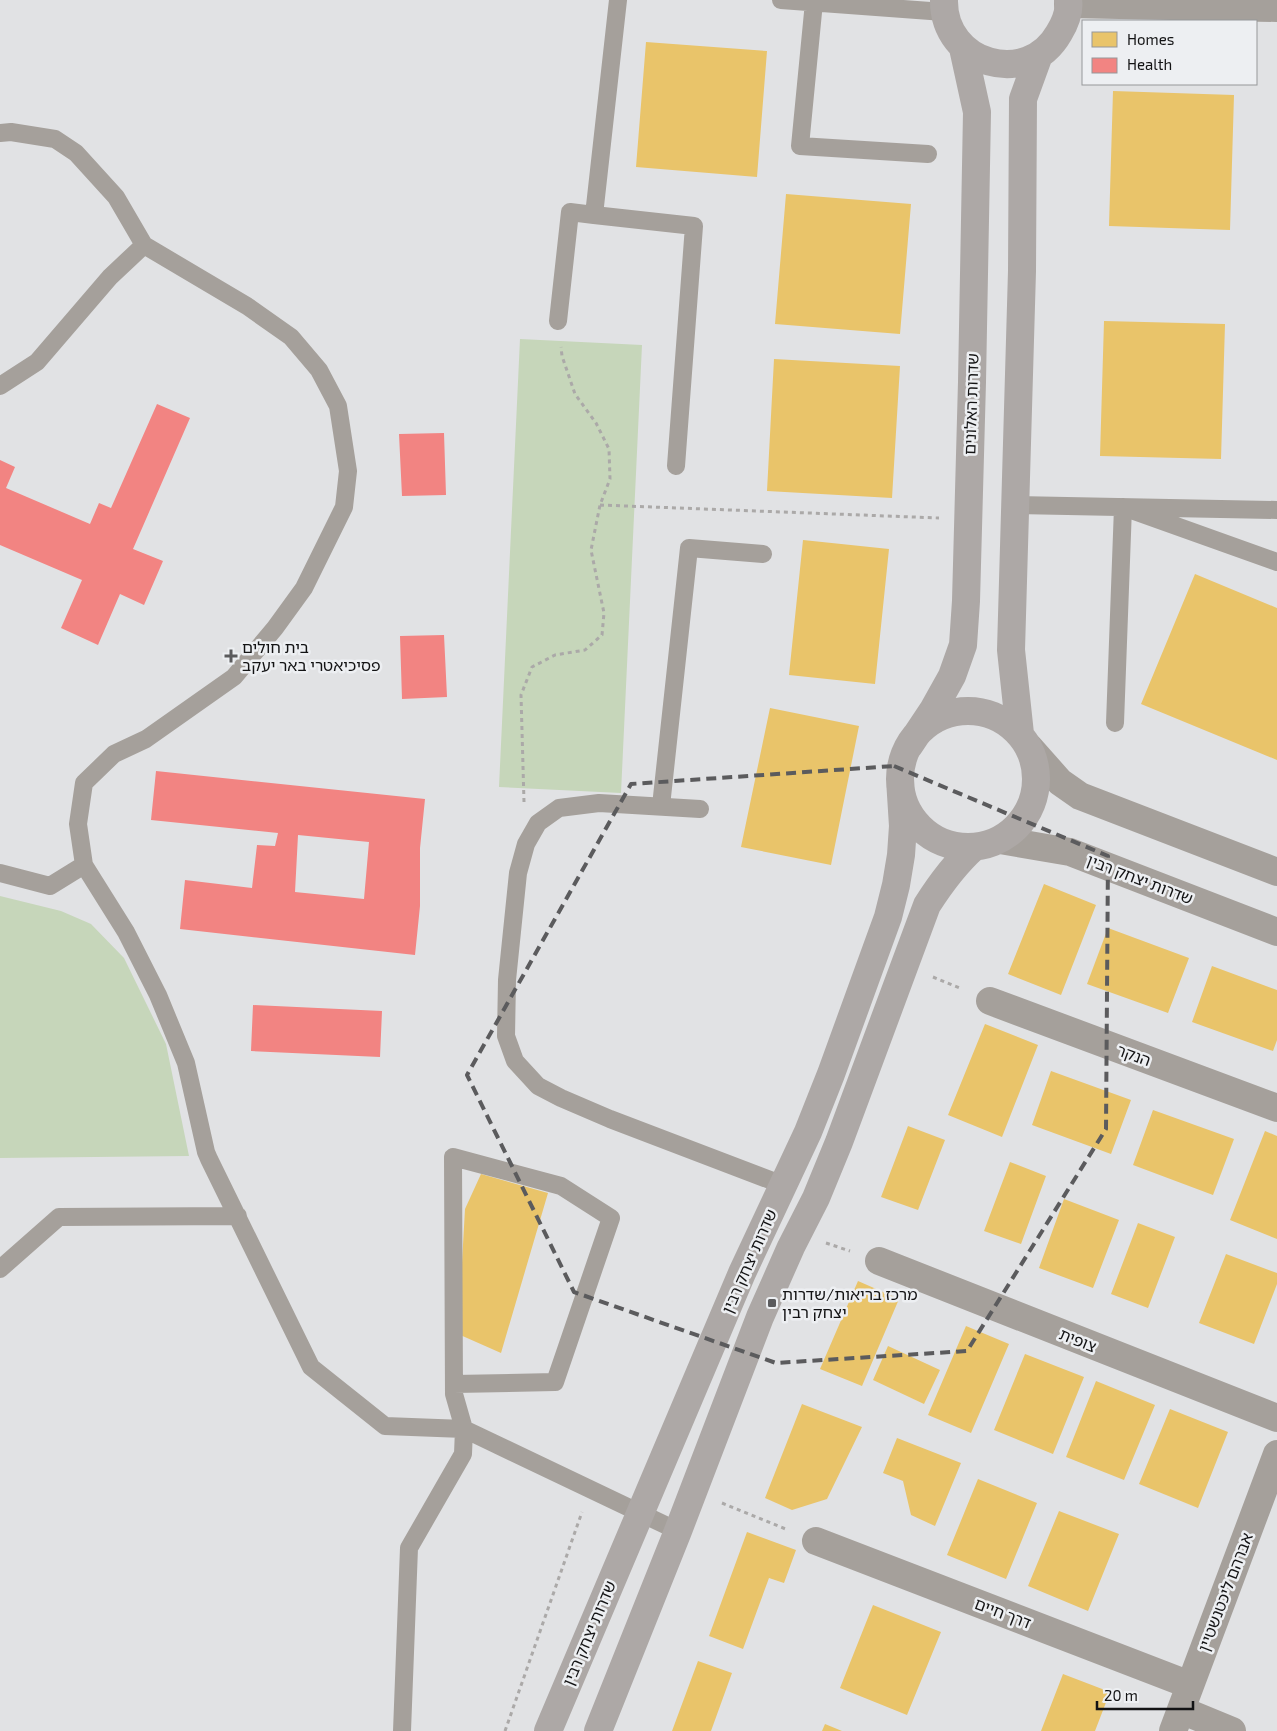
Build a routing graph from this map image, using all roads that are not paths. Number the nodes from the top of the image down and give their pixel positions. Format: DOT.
graph roads {
  1 [pos="618,0"];
  2 [pos="781,0"];
  3 [pos="814,2"];
  4 [pos="1068,2"];
  5 [pos="944,6"];
  6 [pos="1277,8"];
  7 [pos="963,48"];
  8 [pos="1039,55"];
  9 [pos="0,133"];
  10 [pos="928,154"];
  11 [pos="594,215"];
  12 [pos="144,245"];
  13 [pos="558,321"];
  14 [pos="0,386"];
  15 [pos="676,466"];
  16 [pos="1016,504"];
  17 [pos="1123,507"];
  18 [pos="1277,510"];
  19 [pos="763,554"];
  20 [pos="1277,562"];
  21 [pos="1115,723"];
  22 [pos="1024,741"];
  23 [pos="909,746"];
  24 [pos="900,779"];
  25 [pos="661,806"];
  26 [pos="700,808"];
  27 [pos="1000,840"];
  28 [pos="974,847"];
  29 [pos="84,865"];
  30 [pos="1277,872"];
  31 [pos="0,873"];
  32 [pos="1277,932"];
  33 [pos="990,1001"];
  34 [pos="1277,1108"];
  35 [pos="783,1185"];
  36 [pos="238,1216"];
  37 [pos="879,1261"];
  38 [pos="0,1269"];
  39 [pos="454,1394"];
  40 [pos="1277,1418"];
  41 [pos="464,1429"];
  42 [pos="1277,1454"];
  43 [pos="640,1513"];
  44 [pos="678,1531"];
  45 [pos="816,1541"];
  46 [pos="1190,1685"];
  47 [pos="1177,1721"];
  48 [pos="402,1731"];
  49 [pos="548,1731"];
  50 [pos="598,1731"];
  51 [pos="1232,1731"];
  1 -- 11 [label="lane"];
  2 -- 3 [label="lane"];
  3 -- 5 [label="lane"];
  3 -- 10 [label="lane"];
  4 -- 6 [label="street"];
  4 -- 8 [label="main road"];
  5 -- 7 [label="main road"];
  7 -- 8 [label="main road"];
  7 -- 23 [label="main road, שדרות האלונים"];
  8 -- 16 [label="main road"];
  9 -- 12 [label="lane"];
  11 -- 13 [label="lane"];
  11 -- 15 [label="lane"];
  12 -- 14 [label="lane"];
  12 -- 29 [label="lane"];
  16 -- 17 [label="lane"];
  16 -- 22 [label="main road"];
  17 -- 18 [label="lane"];
  17 -- 20 [label="lane"];
  17 -- 21 [label="lane"];
  19 -- 25 [label="lane"];
  22 -- 23 [label="main road"];
  22 -- 27 [label="main road"];
  22 -- 30 [label="street"];
  23 -- 24 [label="main road"];
  24 -- 28 [label="main road"];
  24 -- 35 [label="main road, שדרות יצחק רבין"];
  25 -- 26 [label="lane"];
  25 -- 35 [label="lane"];
  27 -- 28 [label="main road"];
  27 -- 32 [label="street, שדרות יצחק רבין"];
  28 -- 44 [label="main road, שדרות יצחק רבין"];
  29 -- 31 [label="lane"];
  29 -- 36 [label="lane"];
  33 -- 34 [label="street, הנקר"];
  35 -- 43 [label="main road, שדרות יצחק רבין"];
  36 -- 38 [label="lane"];
  36 -- 41 [label="lane"];
  37 -- 40 [label="street, צופית"];
  39 -- 39 [label="lane"];
  39 -- 41 [label="lane"];
  41 -- 43 [label="lane"];
  41 -- 48 [label="lane"];
  42 -- 46 [label="street, אברהם ליכטנשטיין"];
  43 -- 44 [label="lane"];
  43 -- 49 [label="main road, שדרות יצחק רבין"];
  44 -- 50 [label="main road, שדרות יצחק רבין"];
  45 -- 46 [label="street, דרך חיים"];
  46 -- 47 [label="street, אברהם ליכטנשטיין"];
  47 -- 51 [label="street"];
}
